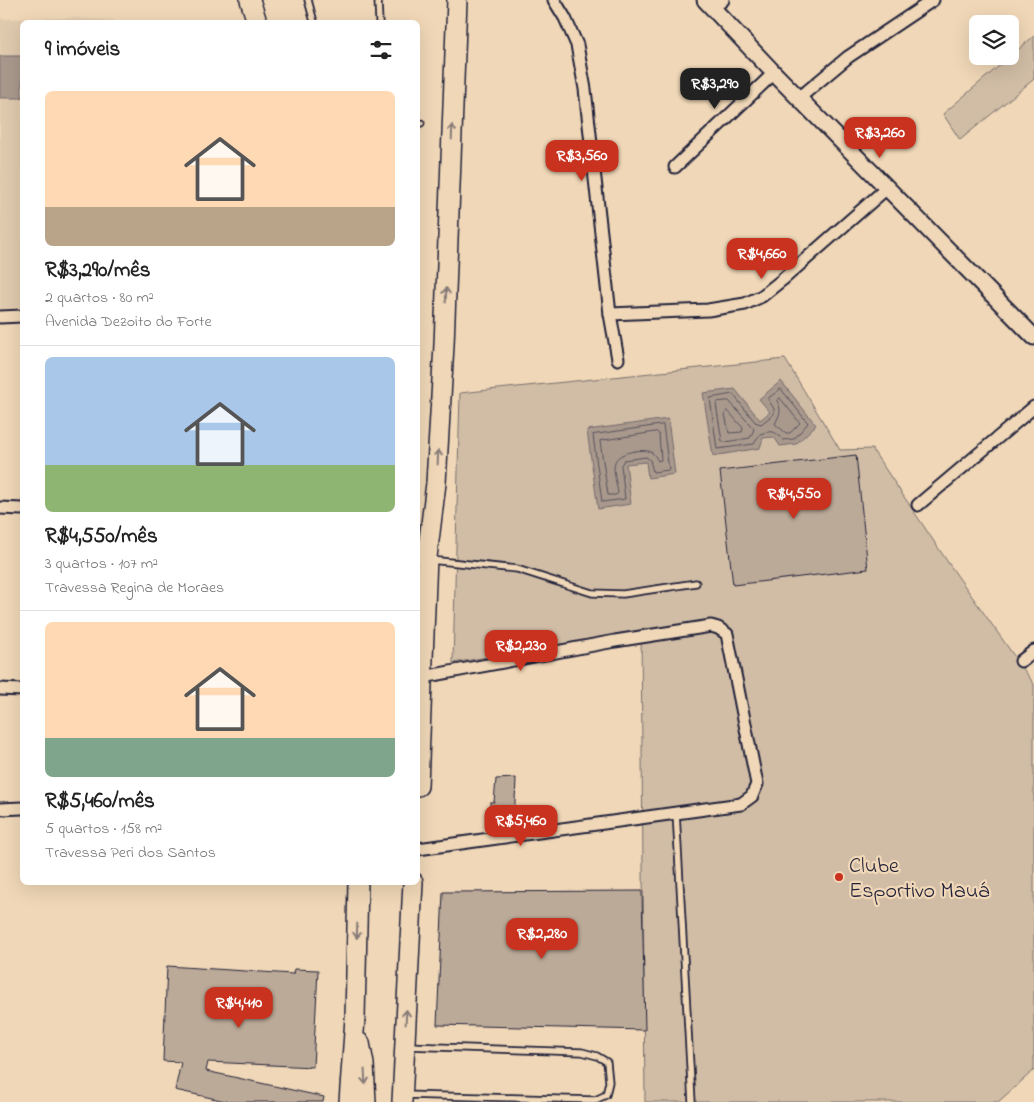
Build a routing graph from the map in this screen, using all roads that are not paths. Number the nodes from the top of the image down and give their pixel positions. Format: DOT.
graph roads {
  1 [pos="250,0"];
  2 [pos="308,0"];
  3 [pos="378,0"];
  4 [pos="458,0"];
  5 [pos="554,0"];
  6 [pos="933,0"];
  7 [pos="714,3"];
  8 [pos="256,20"];
  9 [pos="313,20"];
  10 [pos="379,20"];
  11 [pos="774,73"];
  12 [pos="799,98"];
  13 [pos="675,167"];
  14 [pos="888,188"];
  15 [pos="610,314"];
  16 [pos="20,316"];
  17 [pos="0,317"];
  18 [pos="1034,337"];
  19 [pos="618,359"];
  20 [pos="1034,407"];
  21 [pos="436,483"];
  22 [pos="420,498"];
  23 [pos="918,505"];
  24 [pos="0,508"];
  25 [pos="20,508"];
  26 [pos="424,552"];
  27 [pos="696,583"];
  28 [pos="1034,651"];
  29 [pos="1021,661"];
  30 [pos="423,678"];
  31 [pos="0,689"];
  32 [pos="20,690"];
  33 [pos="420,743"];
  34 [pos="20,808"];
  35 [pos="0,809"];
  36 [pos="676,812"];
  37 [pos="420,849"];
  38 [pos="358,885"];
  39 [pos="413,885"];
  40 [pos="355,1018"];
  41 [pos="405,1046"];
  42 [pos="402,1100"];
  43 [pos="349,1102"];
  44 [pos="366,1102"];
  45 [pos="692,1102"];
  1 -- 8 [label="main road"];
  2 -- 9 [label="lane"];
  3 -- 10 [label="lane"];
  21 -- 4 [label="main road, one-way"];
  5 -- 15 [label="street"];
  6 -- 12 [label="street"];
  7 -- 11 [label="street"];
  11 -- 12 [label="street"];
  11 -- 13 [label="street"];
  12 -- 14 [label="street"];
  14 -- 15 [label="street"];
  14 -- 18 [label="street"];
  15 -- 19 [label="street"];
  16 -- 17 [label="street"];
  20 -- 23 [label="street"];
  21 -- 22 [label="main road"];
  21 -- 26 [label="main road"];
  24 -- 25 [label="street"];
  26 -- 27 [label="lane"];
  26 -- 30 [label="main road"];
  28 -- 29 [label="street"];
  30 -- 33 [label="main road"];
  30 -- 36 [label="street"];
  31 -- 32 [label="street"];
  34 -- 35 [label="street"];
  36 -- 37 [label="street"];
  36 -- 45 [label="lane"];
  38 -- 40 [label="main road, one-way"];
  41 -- 39 [label="main road, one-way"];
  40 -- 43 [label="main road"];
  40 -- 44 [label="main road, one-way"];
  41 -- 42 [label="main road"];
  41 -- 42 [label="lane"];
}
